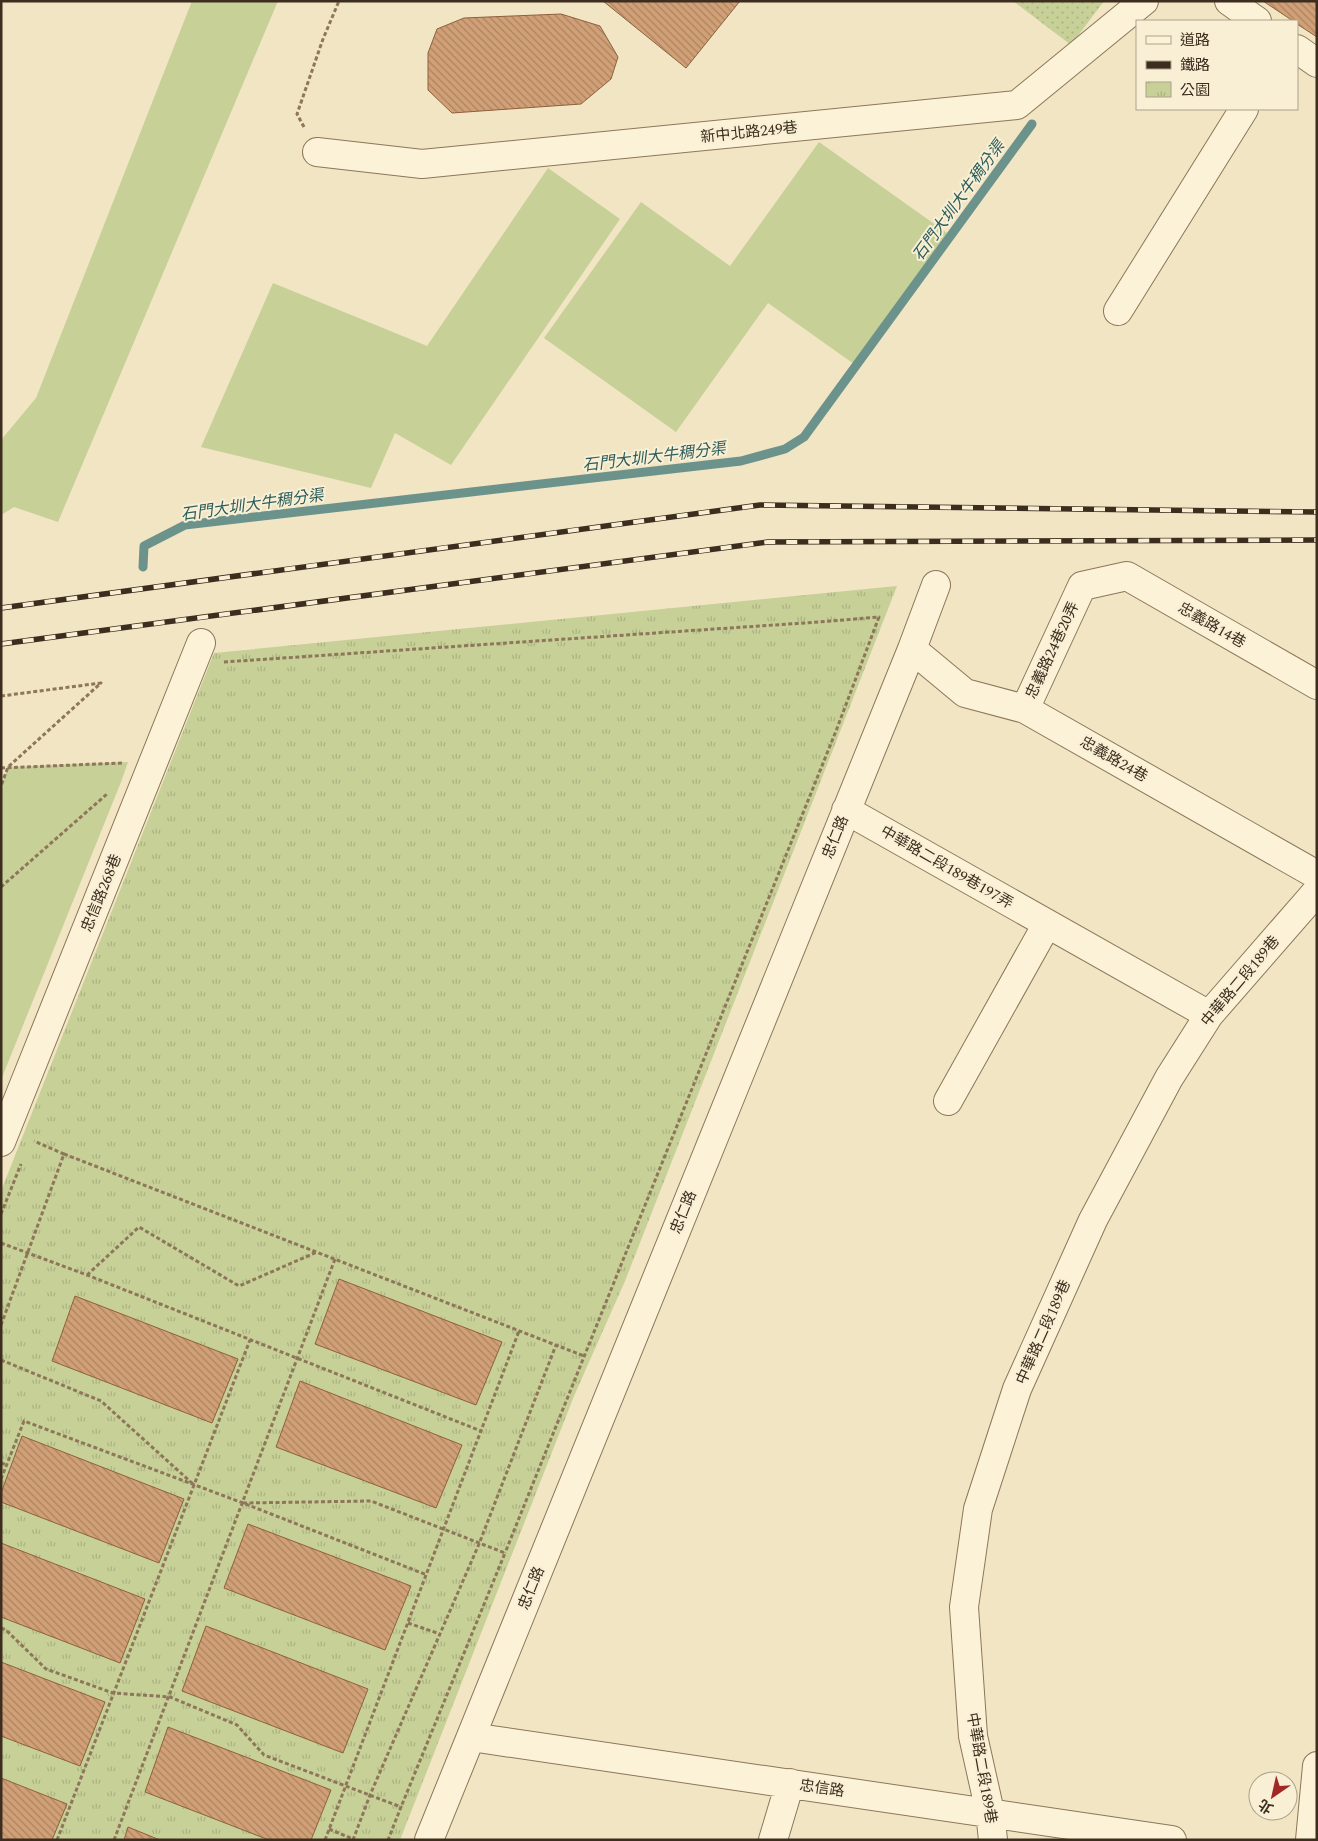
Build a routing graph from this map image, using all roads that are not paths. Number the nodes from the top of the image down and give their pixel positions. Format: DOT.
graph roads {
  1 [pos="1144,1"];
  2 [pos="1229,1"];
  3 [pos="1256,20"];
  4 [pos="1298,50"];
  5 [pos="1317,63"];
  6 [pos="1243,110"];
  7 [pos="317,152"];
  8 [pos="1118,311"];
  9 [pos="1105,581"];
  10 [pos="936,584"];
  11 [pos="201,643"];
  12 [pos="912,649"];
  13 [pos="1317,685"];
  14 [pos="1026,709"];
  15 [pos="846,810"];
  16 [pos="1317,875"];
  17 [pos="1317,891"];
  18 [pos="1047,924"];
  19 [pos="1209,1015"];
  20 [pos="948,1100"];
  21 [pos="1,1142"];
  22 [pos="471,1737"];
  23 [pos="1317,1766"];
  24 [pos="790,1784"];
  25 [pos="990,1812"];
  26 [pos="429,1840"];
  27 [pos="773,1840"];
  28 [pos="993,1840"];
  29 [pos="1172,1840"];
  30 [pos="1310,1840"];
  1 -- 7 [label="street, 新中北路249巷"];
  2 -- 3 [label="street"];
  4 -- 5 [label="street"];
  6 -- 8 [label="street"];
  9 -- 13 [label="street, 忠義路14巷"];
  9 -- 14 [label="street, 忠義路24巷20弄"];
  10 -- 12 [label="street, 忠仁路"];
  11 -- 21 [label="street, 忠信路268巷"];
  12 -- 14 [label="street, 忠義路24巷"];
  12 -- 15 [label="street, 忠仁路"];
  14 -- 16 [label="street, 忠義路24巷"];
  15 -- 18 [label="street, 中華路二段189巷197弄"];
  15 -- 22 [label="street, 忠仁路"];
  17 -- 19 [label="street, 中華路二段189巷"];
  18 -- 19 [label="street, 中華路二段189巷197弄"];
  18 -- 20 [label="street"];
  19 -- 25 [label="street, 中華路二段189巷"];
  22 -- 24 [label="street, 忠信路"];
  22 -- 26 [label="street, 忠仁路"];
  23 -- 30 [label="street"];
  24 -- 25 [label="street, 忠信路"];
  24 -- 27 [label="street"];
  25 -- 28 [label="street, 中華路二段189巷"];
  25 -- 29 [label="street, 忠信路"];
}
